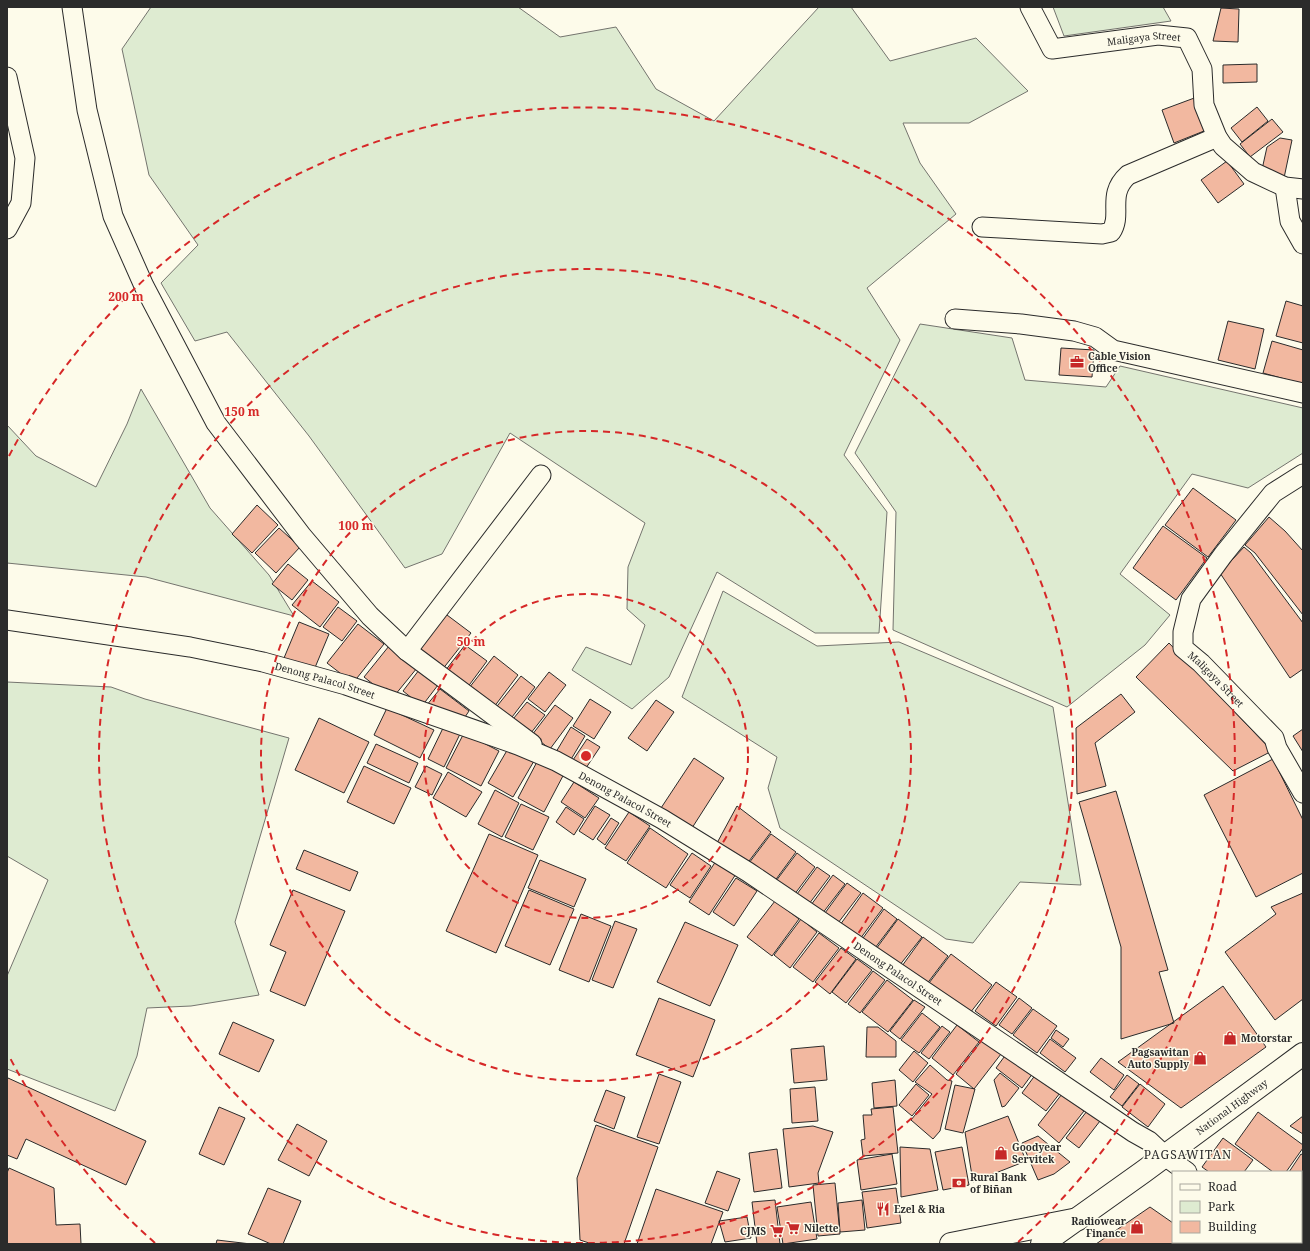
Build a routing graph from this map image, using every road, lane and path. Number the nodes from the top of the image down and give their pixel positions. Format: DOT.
graph roads {
  1 [pos="72,7"];
  2 [pos="1030,7"];
  3 [pos="7,76"];
  4 [pos="1217,137"];
  5 [pos="16,157"];
  6 [pos="1294,188"];
  7 [pos="982,227"];
  8 [pos="7,229"];
  9 [pos="1303,244"];
  10 [pos="955,319"];
  11 [pos="1303,393"];
  12 [pos="1303,474"];
  13 [pos="541,475"];
  14 [pos="7,620"];
  15 [pos="407,651"];
  16 [pos="556,761"];
  17 [pos="1303,793"];
  18 [pos="1303,1054"];
  19 [pos="1164,1156"];
  20 [pos="1185,1171"];
  21 [pos="1078,1219"];
  22 [pos="951,1244"];
  23 [pos="1042,1244"];
  1 -- 15 [label="street"];
  2 -- 4 [label="street, Maligaya Street"];
  3 -- 5 [label="street"];
  4 -- 6 [label="street, Maligaya Street"];
  4 -- 7 [label="street"];
  5 -- 8 [label="street"];
  6 -- 9 [label="street, Maligaya Street"];
  10 -- 11 [label="street"];
  12 -- 17 [label="street, Maligaya Street"];
  13 -- 15 [label="street"];
  14 -- 16 [label="street, Denong Palacol Street"];
  15 -- 16 [label="street"];
  16 -- 19 [label="street, Denong Palacol Street"];
  18 -- 19 [label="main road, National Highway"];
  19 -- 20 [label="street, Denong Palacol Street"];
  19 -- 21 [label="main road, National Highway"];
  21 -- 22 [label="main road"];
  21 -- 23 [label="main road, National Highway"];
}
